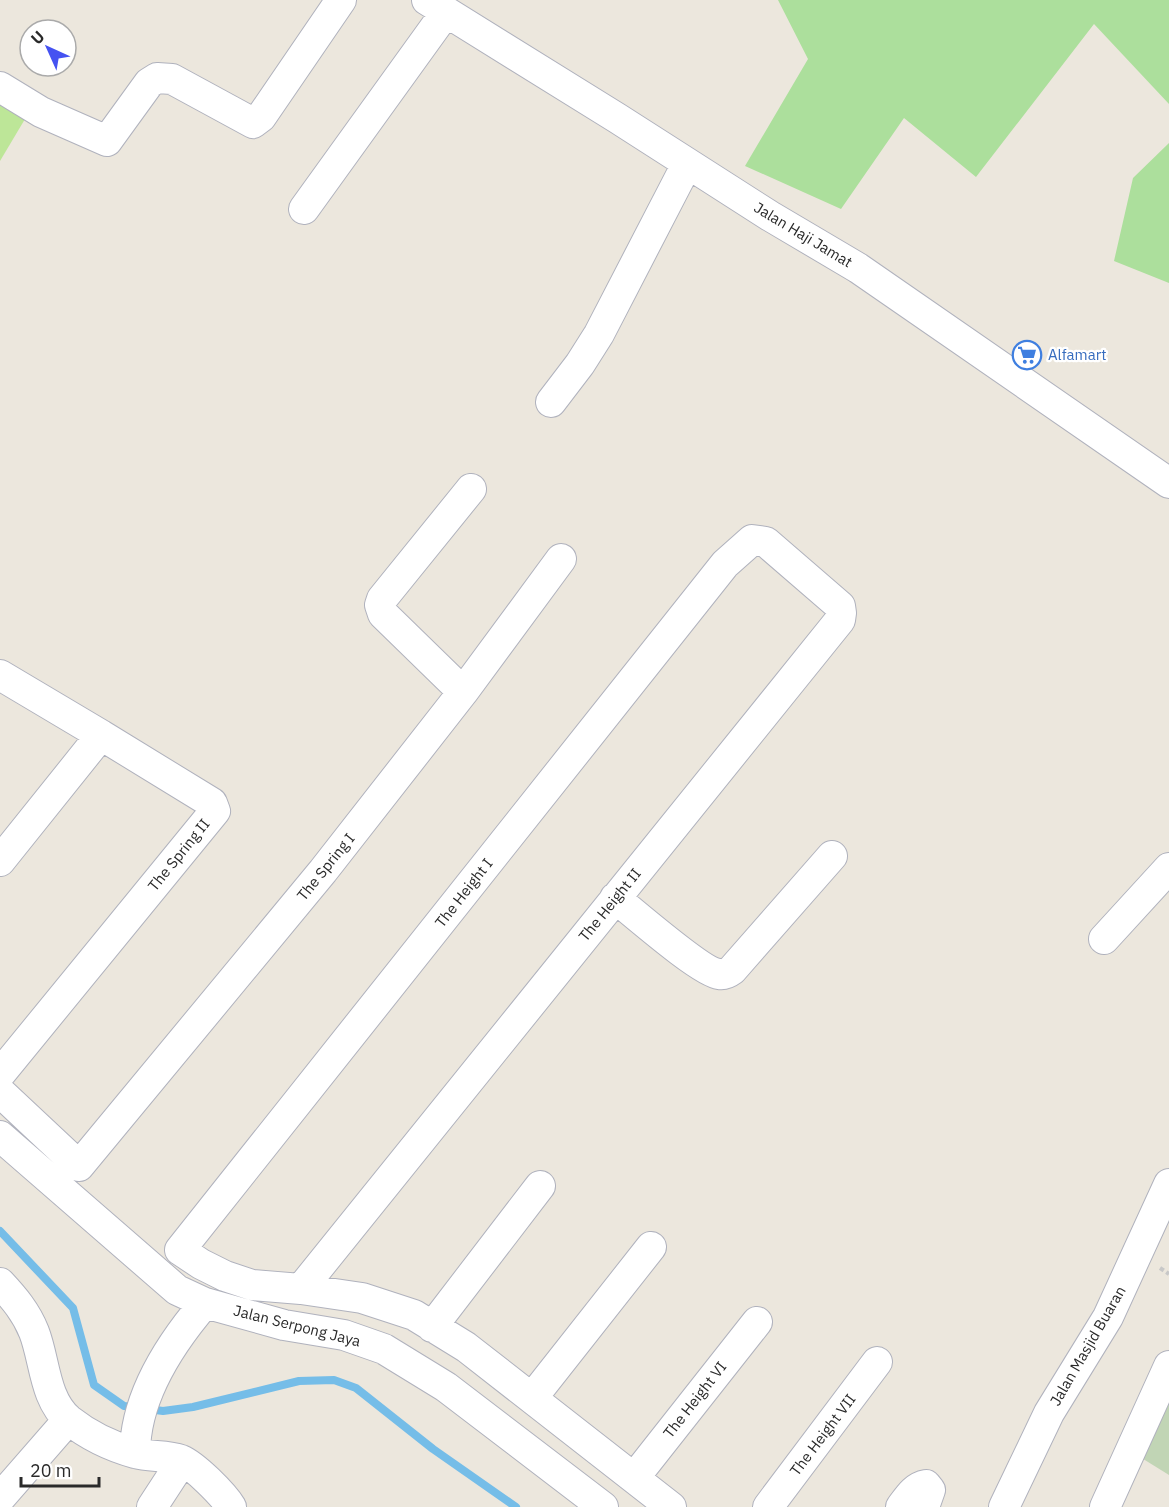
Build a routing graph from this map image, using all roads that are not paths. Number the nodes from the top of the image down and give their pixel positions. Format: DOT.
graph roads {
  1 [pos="341,0"];
  2 [pos="437,6"];
  3 [pos="0,87"];
  4 [pos="687,164"];
  5 [pos="304,209"];
  6 [pos="551,402"];
  7 [pos="1169,483"];
  8 [pos="471,489"];
  9 [pos="753,540"];
  10 [pos="561,559"];
  11 [pos="0,675"];
  12 [pos="463,692"];
  13 [pos="101,735"];
  14 [pos="832,856"];
  15 [pos="0,861"];
  16 [pos="1169,868"];
  17 [pos="615,898"];
  18 [pos="1104,939"];
  19 [pos="0,1074"];
  20 [pos="0,1092"];
  21 [pos="0,1136"];
  22 [pos="1169,1184"];
  23 [pos="540,1186"];
  24 [pos="651,1247"];
  25 [pos="1,1287"];
  26 [pos="301,1288"];
  27 [pos="205,1303"];
  28 [pos="757,1322"];
  29 [pos="432,1327"];
  30 [pos="877,1362"];
  31 [pos="487,1363"];
  32 [pos="1169,1366"];
  33 [pos="459,1398"];
  34 [pos="532,1398"];
  35 [pos="68,1419"];
  36 [pos="135,1443"];
  37 [pos="182,1461"];
  38 [pos="634,1478"];
  39 [pos="0,1498"];
  40 [pos="152,1507"];
  41 [pos="231,1507"];
  42 [pos="603,1507"];
  43 [pos="671,1507"];
  44 [pos="768,1507"];
  45 [pos="901,1507"];
  46 [pos="924,1507"];
  47 [pos="1004,1507"];
  48 [pos="1105,1507"];
  1 -- 3 [label="street"];
  2 -- 4 [label="street, Jalan Haji Jamat"];
  2 -- 5 [label="street"];
  4 -- 6 [label="street"];
  4 -- 7 [label="street, Jalan Haji Jamat"];
  8 -- 12 [label="street"];
  9 -- 17 [label="street, The Height II"];
  9 -- 26 [label="street, The Height I"];
  10 -- 12 [label="street, The Spring I"];
  11 -- 13 [label="street"];
  12 -- 20 [label="street, The Spring I"];
  13 -- 15 [label="street"];
  13 -- 19 [label="street, The Spring II"];
  14 -- 17 [label="street"];
  16 -- 18 [label="street"];
  17 -- 26 [label="street, The Height II"];
  21 -- 27 [label="street, Jalan Serpong Jaya"];
  22 -- 47 [label="street, Jalan Masjid Buaran"];
  23 -- 29 [label="street"];
  24 -- 34 [label="street"];
  25 -- 35 [label="street"];
  26 -- 29 [label="street"];
  27 -- 33 [label="street, Jalan Serpong Jaya"];
  27 -- 36 [label="street"];
  28 -- 38 [label="street, The Height VI"];
  29 -- 31 [label="street"];
  30 -- 44 [label="street, The Height VII"];
  31 -- 33 [label="street"];
  31 -- 34 [label="street"];
  32 -- 48 [label="street"];
  33 -- 42 [label="street, Jalan Serpong Jaya"];
  34 -- 38 [label="street"];
  35 -- 36 [label="street"];
  35 -- 39 [label="street"];
  36 -- 37 [label="street"];
  37 -- 40 [label="street"];
  37 -- 41 [label="street"];
  38 -- 43 [label="street"];
  45 -- 46 [label="street"];
}
